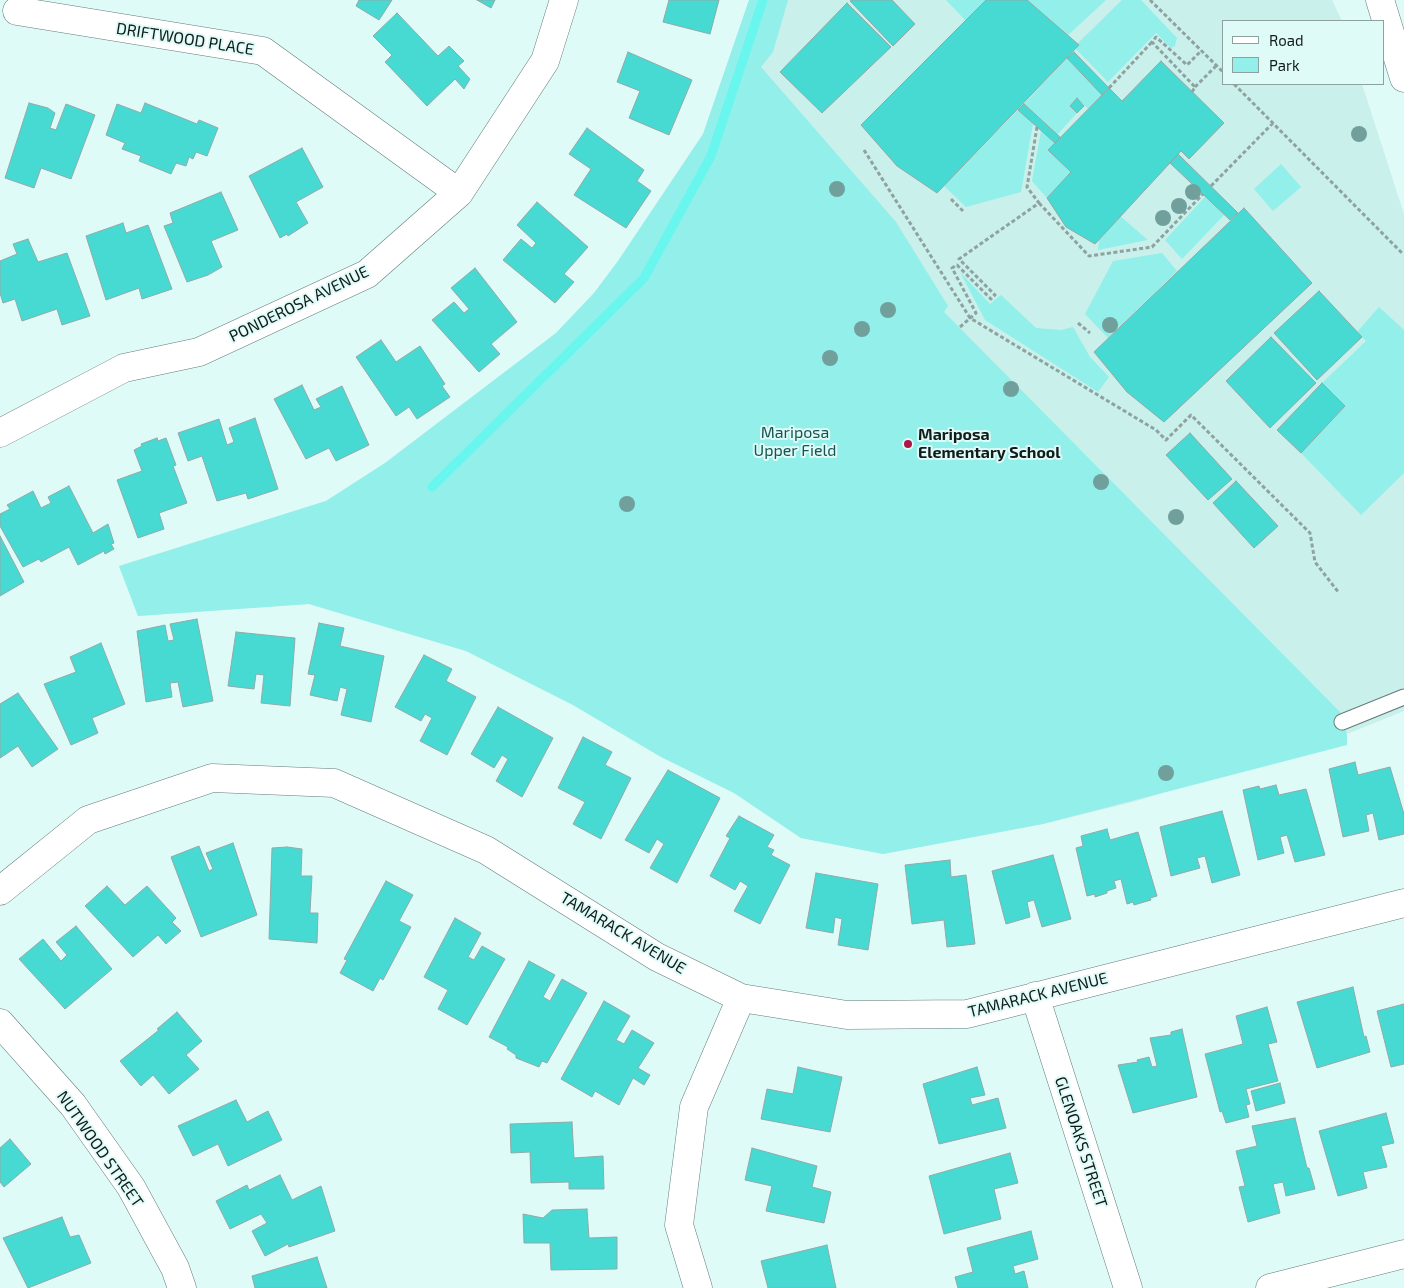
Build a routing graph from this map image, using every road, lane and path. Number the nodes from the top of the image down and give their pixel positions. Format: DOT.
graph roads {
  1 [pos="564,0"];
  2 [pos="1150,0"];
  3 [pos="1380,0"];
  4 [pos="17,11"];
  5 [pos="1152,42"];
  6 [pos="1201,51"];
  7 [pos="1216,66"];
  8 [pos="1222,71"];
  9 [pos="1404,78"];
  10 [pos="1235,85"];
  11 [pos="1195,87"];
  12 [pos="1109,88"];
  13 [pos="1192,92"];
  14 [pos="1273,123"];
  15 [pos="1037,127"];
  16 [pos="864,150"];
  17 [pos="1211,186"];
  18 [pos="459,193"];
  19 [pos="1203,194"];
  20 [pos="951,200"];
  21 [pos="1039,203"];
  22 [pos="964,212"];
  23 [pos="1402,253"];
  24 [pos="970,318"];
  25 [pos="1078,323"];
  26 [pos="960,327"];
  27 [pos="1090,333"];
  28 [pos="0,433"];
  29 [pos="1339,593"];
  30 [pos="1404,697"];
  31 [pos="1342,722"];
  32 [pos="0,891"];
  33 [pos="1404,903"];
  34 [pos="1035,996"];
  35 [pos="741,998"];
  36 [pos="0,1023"];
  37 [pos="1404,1254"];
  38 [pos="182,1288"];
  39 [pos="698,1288"];
  40 [pos="1128,1288"];
  41 [pos="1270,1288"];
  1 -- 18 [label="street, PONDEROSA AVENUE"];
  2 -- 6 [label="path"];
  3 -- 9 [label="street"];
  4 -- 18 [label="street, DRIFTWOOD PLACE"];
  5 -- 6 [label="path"];
  5 -- 11 [label="path"];
  5 -- 12 [label="path"];
  6 -- 7 [label="path"];
  7 -- 8 [label="path"];
  7 -- 11 [label="path"];
  10 -- 14 [label="path"];
  11 -- 13 [label="path"];
  14 -- 17 [label="path"];
  14 -- 23 [label="path"];
  15 -- 21 [label="path"];
  16 -- 24 [label="path"];
  18 -- 28 [label="street, PONDEROSA AVENUE"];
  19 -- 21 [label="path"];
  20 -- 22 [label="path"];
  21 -- 24 [label="path"];
  24 -- 26 [label="path"];
  24 -- 29 [label="path"];
  25 -- 27 [label="path"];
  30 -- 31 [label="lane"];
  32 -- 35 [label="street, TAMARACK AVENUE"];
  33 -- 34 [label="street, TAMARACK AVENUE"];
  34 -- 35 [label="street, TAMARACK AVENUE"];
  34 -- 40 [label="street, GLENOAKS STREET"];
  35 -- 39 [label="street"];
  36 -- 38 [label="street, NUTWOOD STREET"];
  37 -- 41 [label="street"];
}
